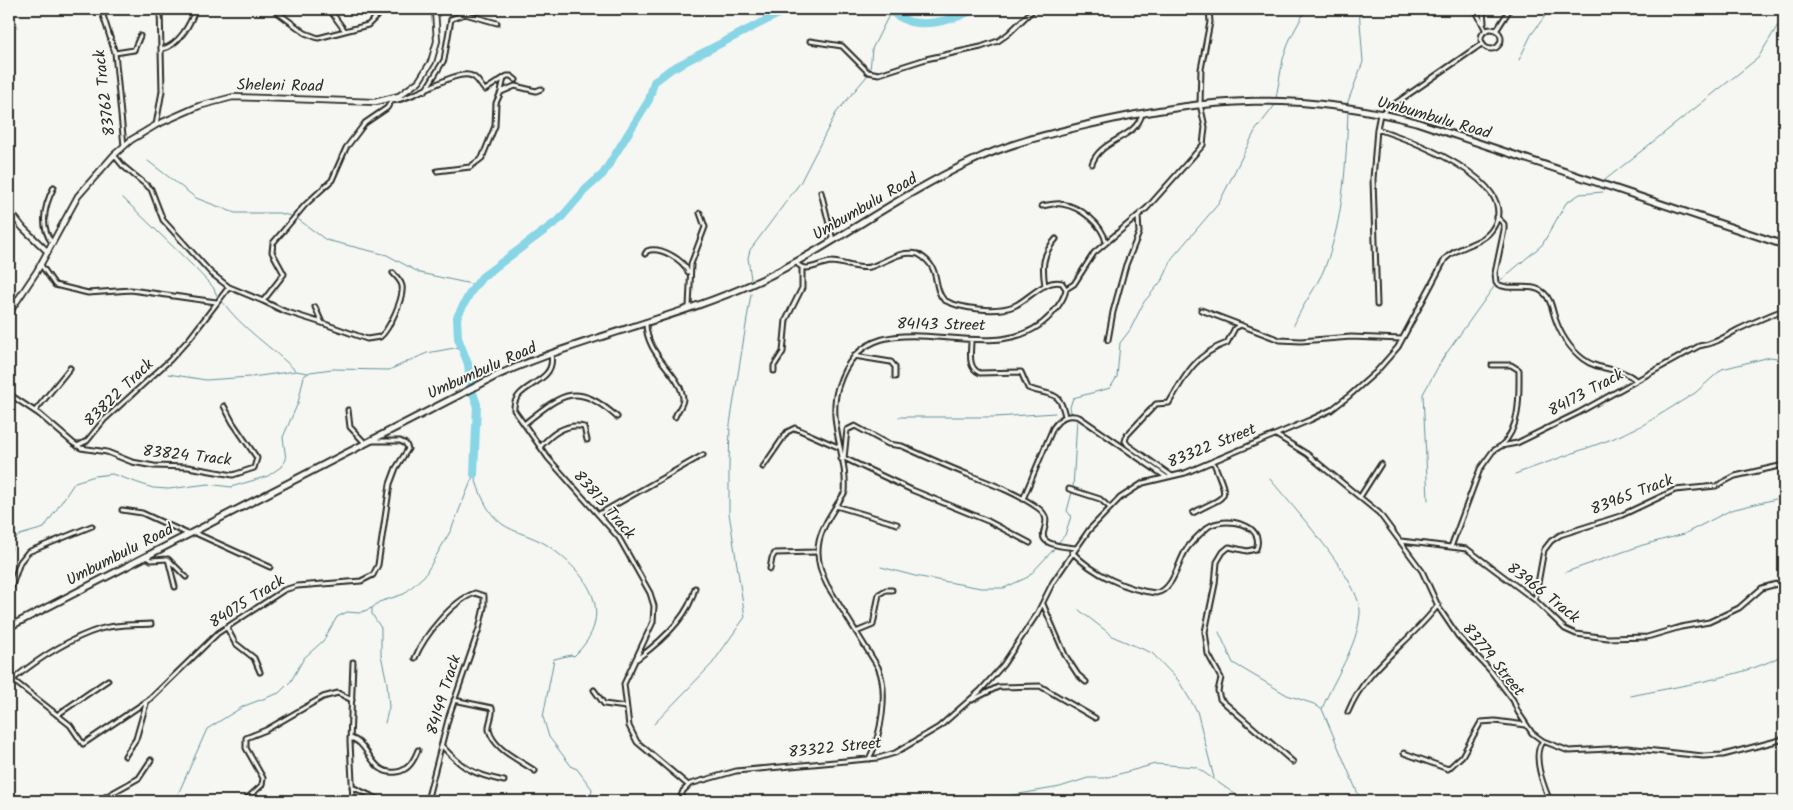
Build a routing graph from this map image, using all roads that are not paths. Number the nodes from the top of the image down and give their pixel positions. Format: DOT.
graph roads {
  1 [pos="101,9"];
  2 [pos="160,9"];
  3 [pos="195,9"];
  4 [pos="273,9"];
  5 [pos="329,9"];
  6 [pos="384,9"];
  7 [pos="435,9"];
  8 [pos="1034,9"];
  9 [pos="1208,9"];
  10 [pos="1476,9"];
  11 [pos="1483,9"];
  12 [pos="1510,9"];
  13 [pos="497,23"];
  14 [pos="1484,24"];
  15 [pos="1496,30"];
  16 [pos="345,31"];
  17 [pos="1486,31"];
  18 [pos="140,36"];
  19 [pos="810,41"];
  20 [pos="1483,43"];
  21 [pos="162,49"];
  22 [pos="115,53"];
  23 [pos="504,78"];
  24 [pos="516,80"];
  25 [pos="541,89"];
  26 [pos="424,91"];
  27 [pos="501,92"];
  28 [pos="392,100"];
  29 [pos="1200,104"];
  30 [pos="1142,113"];
  31 [pos="1380,114"];
  32 [pos="156,125"];
  33 [pos="1377,129"];
  34 [pos="124,146"];
  35 [pos="114,155"];
  36 [pos="1092,164"];
  37 [pos="437,171"];
  38 [pos="54,186"];
  39 [pos="821,192"];
  40 [pos="1042,206"];
  41 [pos="9,210"];
  42 [pos="700,213"];
  43 [pos="1138,215"];
  44 [pos="1497,217"];
  45 [pos="833,240"];
  46 [pos="1056,240"];
  47 [pos="1106,242"];
  48 [pos="52,243"];
  49 [pos="1784,245"];
  50 [pos="48,252"];
  51 [pos="645,254"];
  52 [pos="795,262"];
  53 [pos="41,265"];
  54 [pos="802,268"];
  55 [pos="393,273"];
  56 [pos="689,275"];
  57 [pos="1044,286"];
  58 [pos="229,287"];
  59 [pos="1066,289"];
  60 [pos="263,301"];
  61 [pos="216,302"];
  62 [pos="1377,305"];
  63 [pos="315,307"];
  64 [pos="689,307"];
  65 [pos="1201,310"];
  66 [pos="1784,310"];
  67 [pos="9,313"];
  68 [pos="646,322"];
  69 [pos="322,323"];
  70 [pos="1241,324"];
  71 [pos="1402,339"];
  72 [pos="971,340"];
  73 [pos="1108,340"];
  74 [pos="551,354"];
  75 [pos="854,356"];
  76 [pos="1492,366"];
  77 [pos="70,368"];
  78 [pos="774,371"];
  79 [pos="895,377"];
  80 [pos="1636,380"];
  81 [pos="9,394"];
  82 [pos="224,406"];
  83 [pos="348,410"];
  84 [pos="35,411"];
  85 [pos="1065,416"];
  86 [pos="617,417"];
  87 [pos="675,417"];
  88 [pos="524,424"];
  89 [pos="1276,434"];
  90 [pos="587,440"];
  91 [pos="367,442"];
  92 [pos="77,446"];
  93 [pos="1501,446"];
  94 [pos="540,447"];
  95 [pos="838,447"];
  96 [pos="703,454"];
  97 [pos="842,458"];
  98 [pos="1213,461"];
  99 [pos="1381,464"];
  100 [pos="1784,465"];
  101 [pos="763,468"];
  102 [pos="1172,477"];
  103 [pos="1167,478"];
  104 [pos="1070,488"];
  105 [pos="1360,497"];
  106 [pos="1022,499"];
  107 [pos="836,506"];
  108 [pos="1109,508"];
  109 [pos="122,510"];
  110 [pos="1193,513"];
  111 [pos="599,514"];
  112 [pos="897,524"];
  113 [pos="92,526"];
  114 [pos="190,533"];
  115 [pos="1401,540"];
  116 [pos="1030,543"];
  117 [pos="1451,547"];
  118 [pos="1076,548"];
  119 [pos="816,552"];
  120 [pos="1072,552"];
  121 [pos="145,556"];
  122 [pos="168,559"];
  123 [pos="270,567"];
  124 [pos="770,569"];
  125 [pos="186,577"];
  126 [pos="1784,582"];
  127 [pos="175,587"];
  128 [pos="695,588"];
  129 [pos="892,590"];
  130 [pos="9,594"];
  131 [pos="1536,600"];
  132 [pos="1043,604"];
  133 [pos="1438,605"];
  134 [pos="151,624"];
  135 [pos="9,627"];
  136 [pos="227,628"];
  137 [pos="856,632"];
  138 [pos="416,658"];
  139 [pos="636,660"];
  140 [pos="353,662"];
  141 [pos="260,672"];
  142 [pos="10,679"];
  143 [pos="108,680"];
  144 [pos="1086,682"];
  145 [pos="594,690"];
  146 [pos="352,700"];
  147 [pos="454,700"];
  148 [pos="970,701"];
  149 [pos="146,702"];
  150 [pos="626,707"];
  151 [pos="1348,712"];
  152 [pos="57,715"];
  153 [pos="1095,718"];
  154 [pos="1526,725"];
  155 [pos="350,738"];
  156 [pos="1784,739"];
  157 [pos="1543,741"];
  158 [pos="442,746"];
  159 [pos="418,750"];
  160 [pos="1404,753"];
  161 [pos="125,756"];
  162 [pos="869,759"];
  163 [pos="151,760"];
  164 [pos="1293,762"];
  165 [pos="535,771"];
  166 [pos="504,781"];
  167 [pos="688,785"];
  168 [pos="351,787"];
  169 [pos="98,801"];
  170 [pos="244,801"];
  171 [pos="353,801"];
  172 [pos="382,801"];
  173 [pos="427,801"];
  174 [pos="679,801"];
  175 [pos="1550,801"];
  1 -- 22 [label="street, 83762 Track"];
  2 -- 21 [label="street"];
  3 -- 21 [label="street"];
  4 -- 16 [label="street"];
  5 -- 16 [label="street"];
  6 -- 16 [label="street"];
  7 -- 28 [label="street, Sheleni Road"];
  8 -- 19 [label="street"];
  9 -- 29 [label="street, 84143 Street"];
  10 -- 14 [label="street"];
  11 -- 14 [label="street"];
  12 -- 15 [label="street"];
  13 -- 26 [label="street"];
  14 -- 17 [label="street"];
  15 -- 17 [label="street"];
  15 -- 20 [label="street"];
  17 -- 20 [label="street"];
  18 -- 22 [label="street"];
  20 -- 31 [label="street"];
  21 -- 32 [label="street"];
  22 -- 34 [label="street, 83762 Track"];
  23 -- 24 [label="street"];
  23 -- 26 [label="street"];
  23 -- 27 [label="street"];
  25 -- 27 [label="street"];
  26 -- 28 [label="street"];
  27 -- 37 [label="street"];
  28 -- 32 [label="street, Sheleni Road"];
  28 -- 60 [label="street"];
  29 -- 30 [label="main road, Umbumbulu Road"];
  29 -- 31 [label="main road, Umbumbulu Road"];
  29 -- 43 [label="street, 84143 Street"];
  30 -- 36 [label="street"];
  30 -- 45 [label="main road, Umbumbulu Road"];
  31 -- 33 [label="street"];
  31 -- 49 [label="main road, Umbumbulu Road"];
  32 -- 34 [label="street, Sheleni Road"];
  33 -- 44 [label="street"];
  33 -- 62 [label="street"];
  34 -- 35 [label="street, Sheleni Road"];
  35 -- 48 [label="street, Sheleni Road"];
  35 -- 58 [label="street"];
  38 -- 48 [label="street"];
  39 -- 45 [label="street"];
  40 -- 47 [label="street"];
  41 -- 50 [label="street"];
  42 -- 56 [label="street"];
  43 -- 47 [label="street, 84143 Street"];
  43 -- 73 [label="street"];
  44 -- 71 [label="street, 83322 Street"];
  44 -- 80 [label="street"];
  45 -- 52 [label="main road, Umbumbulu Road"];
  46 -- 57 [label="street"];
  47 -- 59 [label="street, 84143 Street"];
  48 -- 50 [label="street, Sheleni Road"];
  50 -- 53 [label="street, Sheleni Road"];
  51 -- 56 [label="street"];
  52 -- 54 [label="street"];
  52 -- 64 [label="main road, Umbumbulu Road"];
  53 -- 61 [label="street"];
  53 -- 67 [label="street, Sheleni Road"];
  54 -- 57 [label="street, 84143 Street"];
  54 -- 78 [label="street"];
  55 -- 69 [label="street"];
  56 -- 64 [label="street"];
  57 -- 59 [label="street"];
  58 -- 60 [label="street"];
  58 -- 61 [label="street, 83822 Track"];
  59 -- 72 [label="street, 84143 Street"];
  60 -- 69 [label="street"];
  61 -- 92 [label="street, 83822 Track"];
  63 -- 69 [label="street"];
  64 -- 68 [label="main road, Umbumbulu Road"];
  65 -- 70 [label="street"];
  66 -- 80 [label="street, 84173 Track"];
  68 -- 74 [label="main road, Umbumbulu Road"];
  68 -- 87 [label="street"];
  70 -- 71 [label="street"];
  70 -- 102 [label="street"];
  71 -- 89 [label="street, 83322 Street"];
  72 -- 75 [label="street, 84143 Street"];
  72 -- 85 [label="street"];
  74 -- 88 [label="street, 83813 Track"];
  74 -- 91 [label="main road, Umbumbulu Road"];
  75 -- 79 [label="street"];
  75 -- 95 [label="street, 84143 Street"];
  76 -- 93 [label="street"];
  77 -- 84 [label="street"];
  80 -- 93 [label="street, 84173 Track"];
  81 -- 84 [label="street, 83822 Track"];
  82 -- 92 [label="street, 83824 Track"];
  83 -- 91 [label="street"];
  84 -- 92 [label="street, 83822 Track"];
  85 -- 103 [label="street"];
  85 -- 106 [label="street"];
  86 -- 88 [label="street"];
  88 -- 94 [label="street, 83813 Track"];
  89 -- 98 [label="street, 83322 Street"];
  89 -- 105 [label="street, 83779 Street"];
  90 -- 94 [label="street"];
  91 -- 114 [label="main road, Umbumbulu Road"];
  91 -- 136 [label="street, 84075 Track"];
  93 -- 117 [label="street, 84173 Track"];
  94 -- 111 [label="street, 83813 Track"];
  95 -- 97 [label="street, 84143 Street"];
  95 -- 101 [label="street"];
  96 -- 111 [label="street"];
  97 -- 106 [label="street"];
  97 -- 107 [label="street, 84143 Street"];
  97 -- 116 [label="street"];
  98 -- 102 [label="street, 83322 Street"];
  98 -- 110 [label="street"];
  99 -- 105 [label="street"];
  100 -- 131 [label="street, 83965 Track"];
  102 -- 103 [label="street, 83322 Street"];
  103 -- 108 [label="street, 83322 Street"];
  104 -- 108 [label="street"];
  105 -- 115 [label="street, 83779 Street"];
  106 -- 118 [label="street"];
  107 -- 112 [label="street"];
  107 -- 119 [label="street, 84143 Street"];
  108 -- 118 [label="street, 83322 Street"];
  109 -- 114 [label="street"];
  111 -- 139 [label="street, 83813 Track"];
  113 -- 130 [label="street"];
  114 -- 121 [label="main road, Umbumbulu Road"];
  114 -- 123 [label="street"];
  115 -- 117 [label="street, 83966 Track"];
  115 -- 133 [label="street, 83779 Street"];
  117 -- 131 [label="street, 83966 Track"];
  118 -- 120 [label="street, 83322 Street"];
  119 -- 124 [label="street"];
  119 -- 137 [label="street"];
  120 -- 132 [label="street, 83322 Street"];
  120 -- 164 [label="street"];
  121 -- 122 [label="street"];
  121 -- 135 [label="main road, Umbumbulu Road"];
  122 -- 125 [label="street"];
  122 -- 127 [label="street"];
  126 -- 131 [label="street, 83966 Track"];
  128 -- 139 [label="street"];
  129 -- 137 [label="street"];
  132 -- 144 [label="street"];
  132 -- 148 [label="street, 83322 Street"];
  133 -- 151 [label="street"];
  133 -- 154 [label="street, 83779 Street"];
  134 -- 142 [label="street"];
  136 -- 141 [label="street"];
  136 -- 149 [label="street, 84075 Track"];
  137 -- 162 [label="street"];
  138 -- 147 [label="street, 84149 Track"];
  139 -- 150 [label="street, 83813 Track"];
  140 -- 146 [label="street"];
  142 -- 152 [label="street"];
  143 -- 152 [label="street"];
  145 -- 150 [label="street"];
  146 -- 155 [label="street"];
  146 -- 170 [label="street"];
  147 -- 158 [label="street, 84149 Track"];
  147 -- 165 [label="street"];
  148 -- 153 [label="street"];
  148 -- 162 [label="street, 83322 Street"];
  149 -- 152 [label="street, 84075 Track"];
  149 -- 161 [label="street"];
  150 -- 167 [label="street, 83813 Track"];
  154 -- 157 [label="street, 83779 Street"];
  154 -- 160 [label="street"];
  155 -- 159 [label="street"];
  155 -- 168 [label="street"];
  156 -- 157 [label="street, 83779 Street"];
  157 -- 175 [label="street"];
  158 -- 166 [label="street"];
  158 -- 173 [label="street, 84149 Track"];
  162 -- 167 [label="street, 83322 Street"];
  163 -- 169 [label="street"];
  167 -- 174 [label="street"];
  168 -- 171 [label="street"];
  168 -- 172 [label="street"];
}
